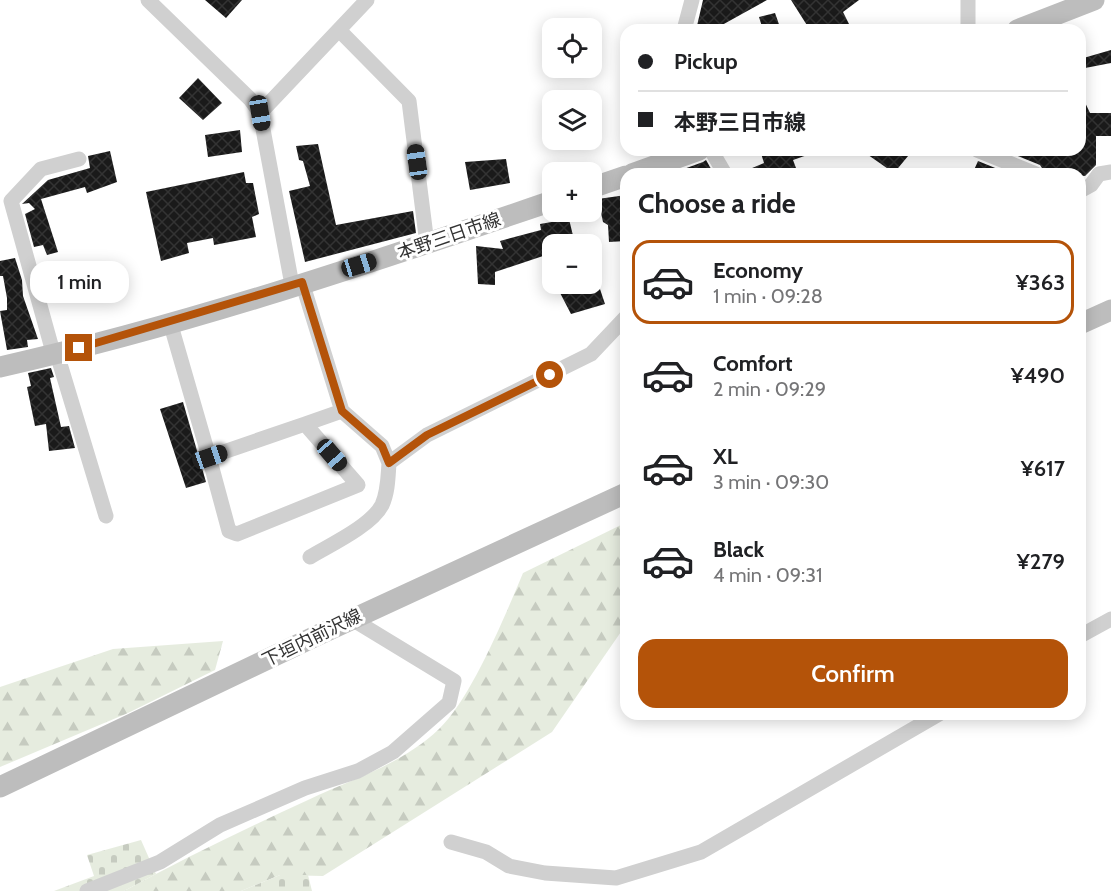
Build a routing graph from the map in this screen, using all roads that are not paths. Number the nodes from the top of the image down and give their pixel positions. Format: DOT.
graph roads {
  1 [pos="148,0"];
  2 [pos="367,0"];
  3 [pos="692,0"];
  4 [pos="968,0"];
  5 [pos="1094,0"];
  6 [pos="686,24"];
  7 [pos="968,24"];
  8 [pos="1032,24"];
  9 [pos="339,30"];
  10 [pos="260,113"];
  11 [pos="682,156"];
  12 [pos="992,156"];
  13 [pos="79,159"];
  14 [pos="649,168"];
  15 [pos="1020,168"];
  16 [pos="1111,172"];
  17 [pos="620,178"];
  18 [pos="602,184"];
  19 [pos="1086,188"];
  20 [pos="542,204"];
  21 [pos="427,244"];
  22 [pos="297,284"];
  23 [pos="1111,310"];
  24 [pos="1086,321"];
  25 [pos="170,322"];
  26 [pos="620,323"];
  27 [pos="57,354"];
  28 [pos="0,367"];
  29 [pos="342,411"];
  30 [pos="305,424"];
  31 [pos="210,457"];
  32 [pos="389,463"];
  33 [pos="620,496"];
  34 [pos="106,516"];
  35 [pos="310,557"];
  36 [pos="352,619"];
  37 [pos="1111,619"];
  38 [pos="1086,633"];
  39 [pos="929,720"];
  40 [pos="0,787"];
  41 [pos="451,842"];
  42 [pos="87,891"];
  1 -- 10 [label="street"];
  2 -- 9 [label="street"];
  3 -- 6 [label="street"];
  4 -- 7 [label="street"];
  5 -- 8 [label="main road"];
  9 -- 10 [label="street"];
  9 -- 21 [label="street"];
  10 -- 22 [label="street"];
  11 -- 14 [label="main road"];
  12 -- 15 [label="street"];
  13 -- 27 [label="street"];
  16 -- 19 [label="street"];
  17 -- 18 [label="main road"];
  20 -- 21 [label="main road, 本野三日市線"];
  21 -- 22 [label="main road, 本野三日市線"];
  22 -- 25 [label="main road, 本野三日市線"];
  22 -- 29 [label="street"];
  23 -- 24 [label="main road"];
  25 -- 27 [label="main road, 本野三日市線"];
  25 -- 31 [label="street"];
  26 -- 32 [label="street"];
  27 -- 28 [label="main road, 本野三日市線"];
  27 -- 34 [label="street"];
  29 -- 30 [label="street"];
  29 -- 32 [label="street"];
  30 -- 31 [label="street"];
  30 -- 31 [label="street"];
  32 -- 35 [label="street"];
  33 -- 36 [label="main road, 下垣内前沢線"];
  36 -- 40 [label="main road, 下垣内前沢線"];
  36 -- 42 [label="street"];
  37 -- 38 [label="street"];
  39 -- 41 [label="street"];
}
